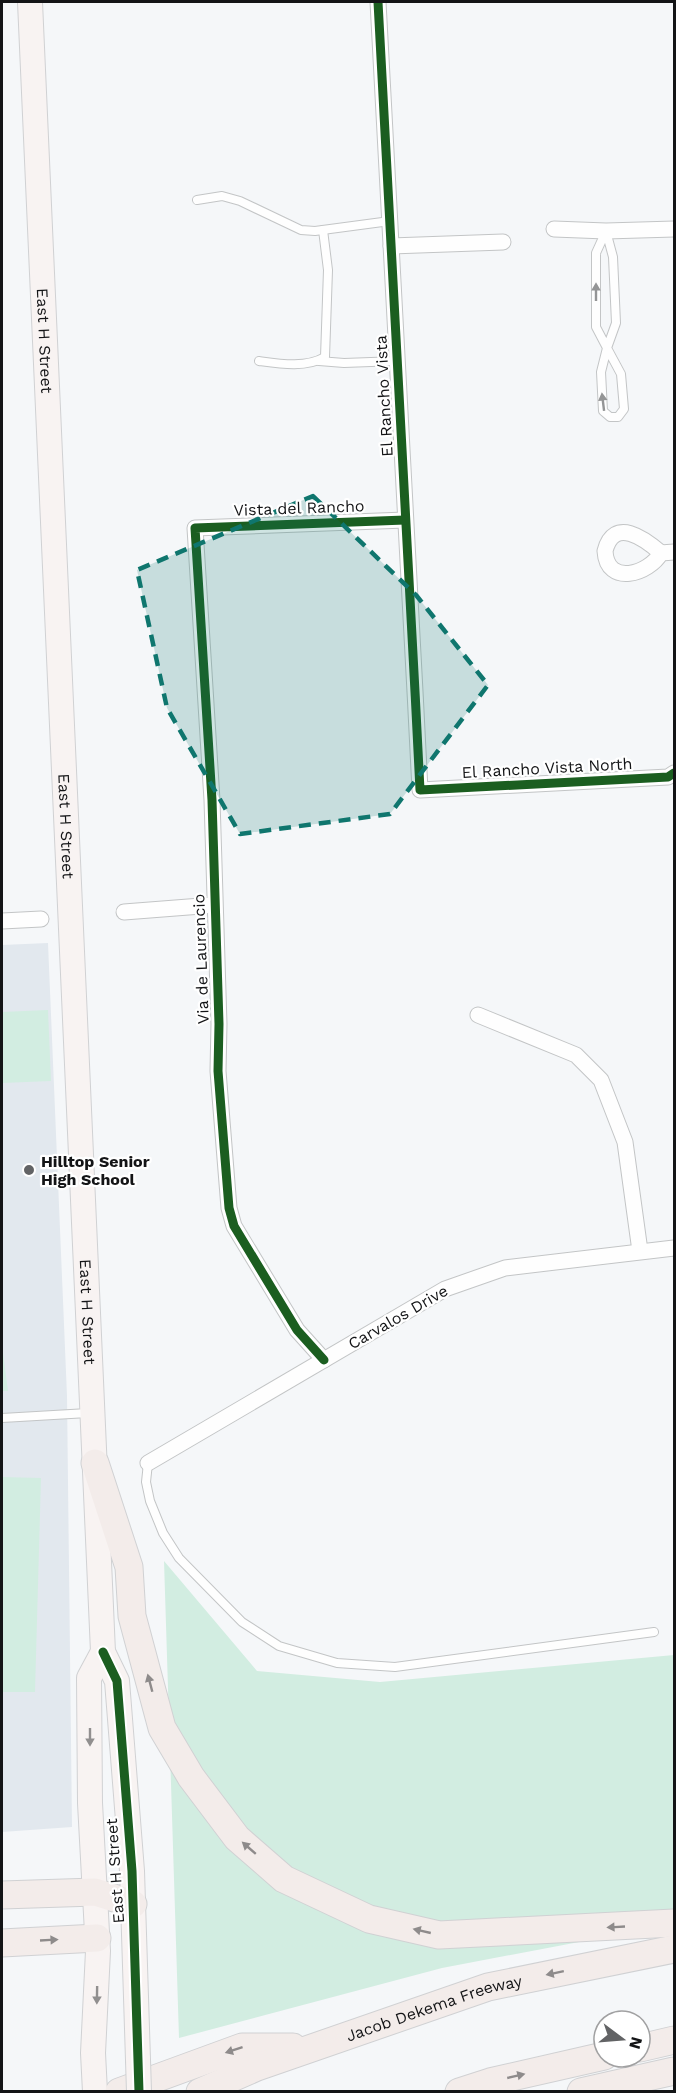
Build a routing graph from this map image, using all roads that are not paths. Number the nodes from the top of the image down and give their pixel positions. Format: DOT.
graph roads {
  1 [pos="30,2"];
  2 [pos="378,2"];
  3 [pos="197,200"];
  4 [pos="390,221"];
  5 [pos="675,229"];
  6 [pos="323,230"];
  7 [pos="554,230"];
  8 [pos="606,231"];
  9 [pos="503,242"];
  10 [pos="391,246"];
  11 [pos="607,348"];
  12 [pos="259,361"];
  13 [pos="317,361"];
  14 [pos="398,361"];
  15 [pos="405,520"];
  16 [pos="195,528"];
  17 [pos="675,773"];
  18 [pos="420,790"];
  19 [pos="214,905"];
  20 [pos="124,912"];
  21 [pos="41,919"];
  22 [pos="2,921"];
  23 [pos="478,1015"];
  24 [pos="675,1248"];
  25 [pos="640,1251"];
  26 [pos="324,1360"];
  27 [pos="93,1412"];
  28 [pos="2,1419"];
  29 [pos="95,1463"];
  30 [pos="148,1463"];
  31 [pos="654,1632"];
  32 [pos="103,1652"];
  33 [pos="95,1892"];
  34 [pos="2,1895"];
  35 [pos="133,1905"];
  36 [pos="675,1923"];
  37 [pos="97,1938"];
  38 [pos="2,1943"];
  39 [pos="675,1949"];
  40 [pos="675,2040"];
  41 [pos="652,2045"];
  42 [pos="313,2047"];
  43 [pos="592,2059"];
  44 [pos="675,2071"];
  45 [pos="626,2082"];
  46 [pos="95,2091"];
  47 [pos="118,2091"];
  48 [pos="139,2091"];
  49 [pos="200,2091"];
  50 [pos="459,2091"];
  51 [pos="581,2091"];
  52 [pos="599,2091"];
  1 -- 27 [label="main road, East H Street"];
  2 -- 4 [label="street, El Rancho Vista"];
  3 -- 6 [label="lane"];
  4 -- 6 [label="lane"];
  4 -- 10 [label="street, El Rancho Vista"];
  5 -- 8 [label="street"];
  6 -- 13 [label="lane"];
  7 -- 8 [label="street"];
  8 -- 11 [label="lane"];
  11 -- 8 [label="lane, one-way"];
  9 -- 10 [label="street"];
  10 -- 14 [label="street, El Rancho Vista"];
  11 -- 11 [label="lane, one-way"];
  12 -- 13 [label="lane"];
  13 -- 14 [label="lane"];
  14 -- 15 [label="street, El Rancho Vista"];
  15 -- 16 [label="street, Vista del Rancho"];
  15 -- 18 [label="street, El Rancho Vista"];
  16 -- 19 [label="street, Via de Laurencio"];
  17 -- 18 [label="street, El Rancho Vista North"];
  19 -- 20 [label="street"];
  19 -- 26 [label="street, Via de Laurencio"];
  21 -- 22 [label="street"];
  23 -- 25 [label="street"];
  24 -- 25 [label="street, Carvalos Drive"];
  25 -- 26 [label="street, Carvalos Drive"];
  26 -- 30 [label="street, Carvalos Drive"];
  27 -- 28 [label="lane"];
  27 -- 29 [label="main road, East H Street"];
  29 -- 32 [label="main road, East H Street"];
  36 -- 29 [label="highway, one-way"];
  30 -- 31 [label="lane"];
  32 -- 33 [label="main road, East H Street, one-way"];
  32 -- 35 [label="main road, East H Street"];
  33 -- 34 [label="highway"];
  33 -- 35 [label="highway"];
  33 -- 37 [label="main road, East H Street"];
  35 -- 48 [label="main road, East H Street, bridge"];
  38 -- 37 [label="highway, one-way"];
  37 -- 46 [label="main road, East H Street, one-way"];
  39 -- 42 [label="highway, Jacob Dekema Freeway, one-way"];
  40 -- 41 [label="highway"];
  42 -- 47 [label="highway, one-way"];
  42 -- 49 [label="highway, Jacob Dekema Freeway"];
  50 -- 43 [label="highway, one-way"];
  44 -- 45 [label="highway"];
  45 -- 51 [label="highway"];
  45 -- 52 [label="highway"];
}
